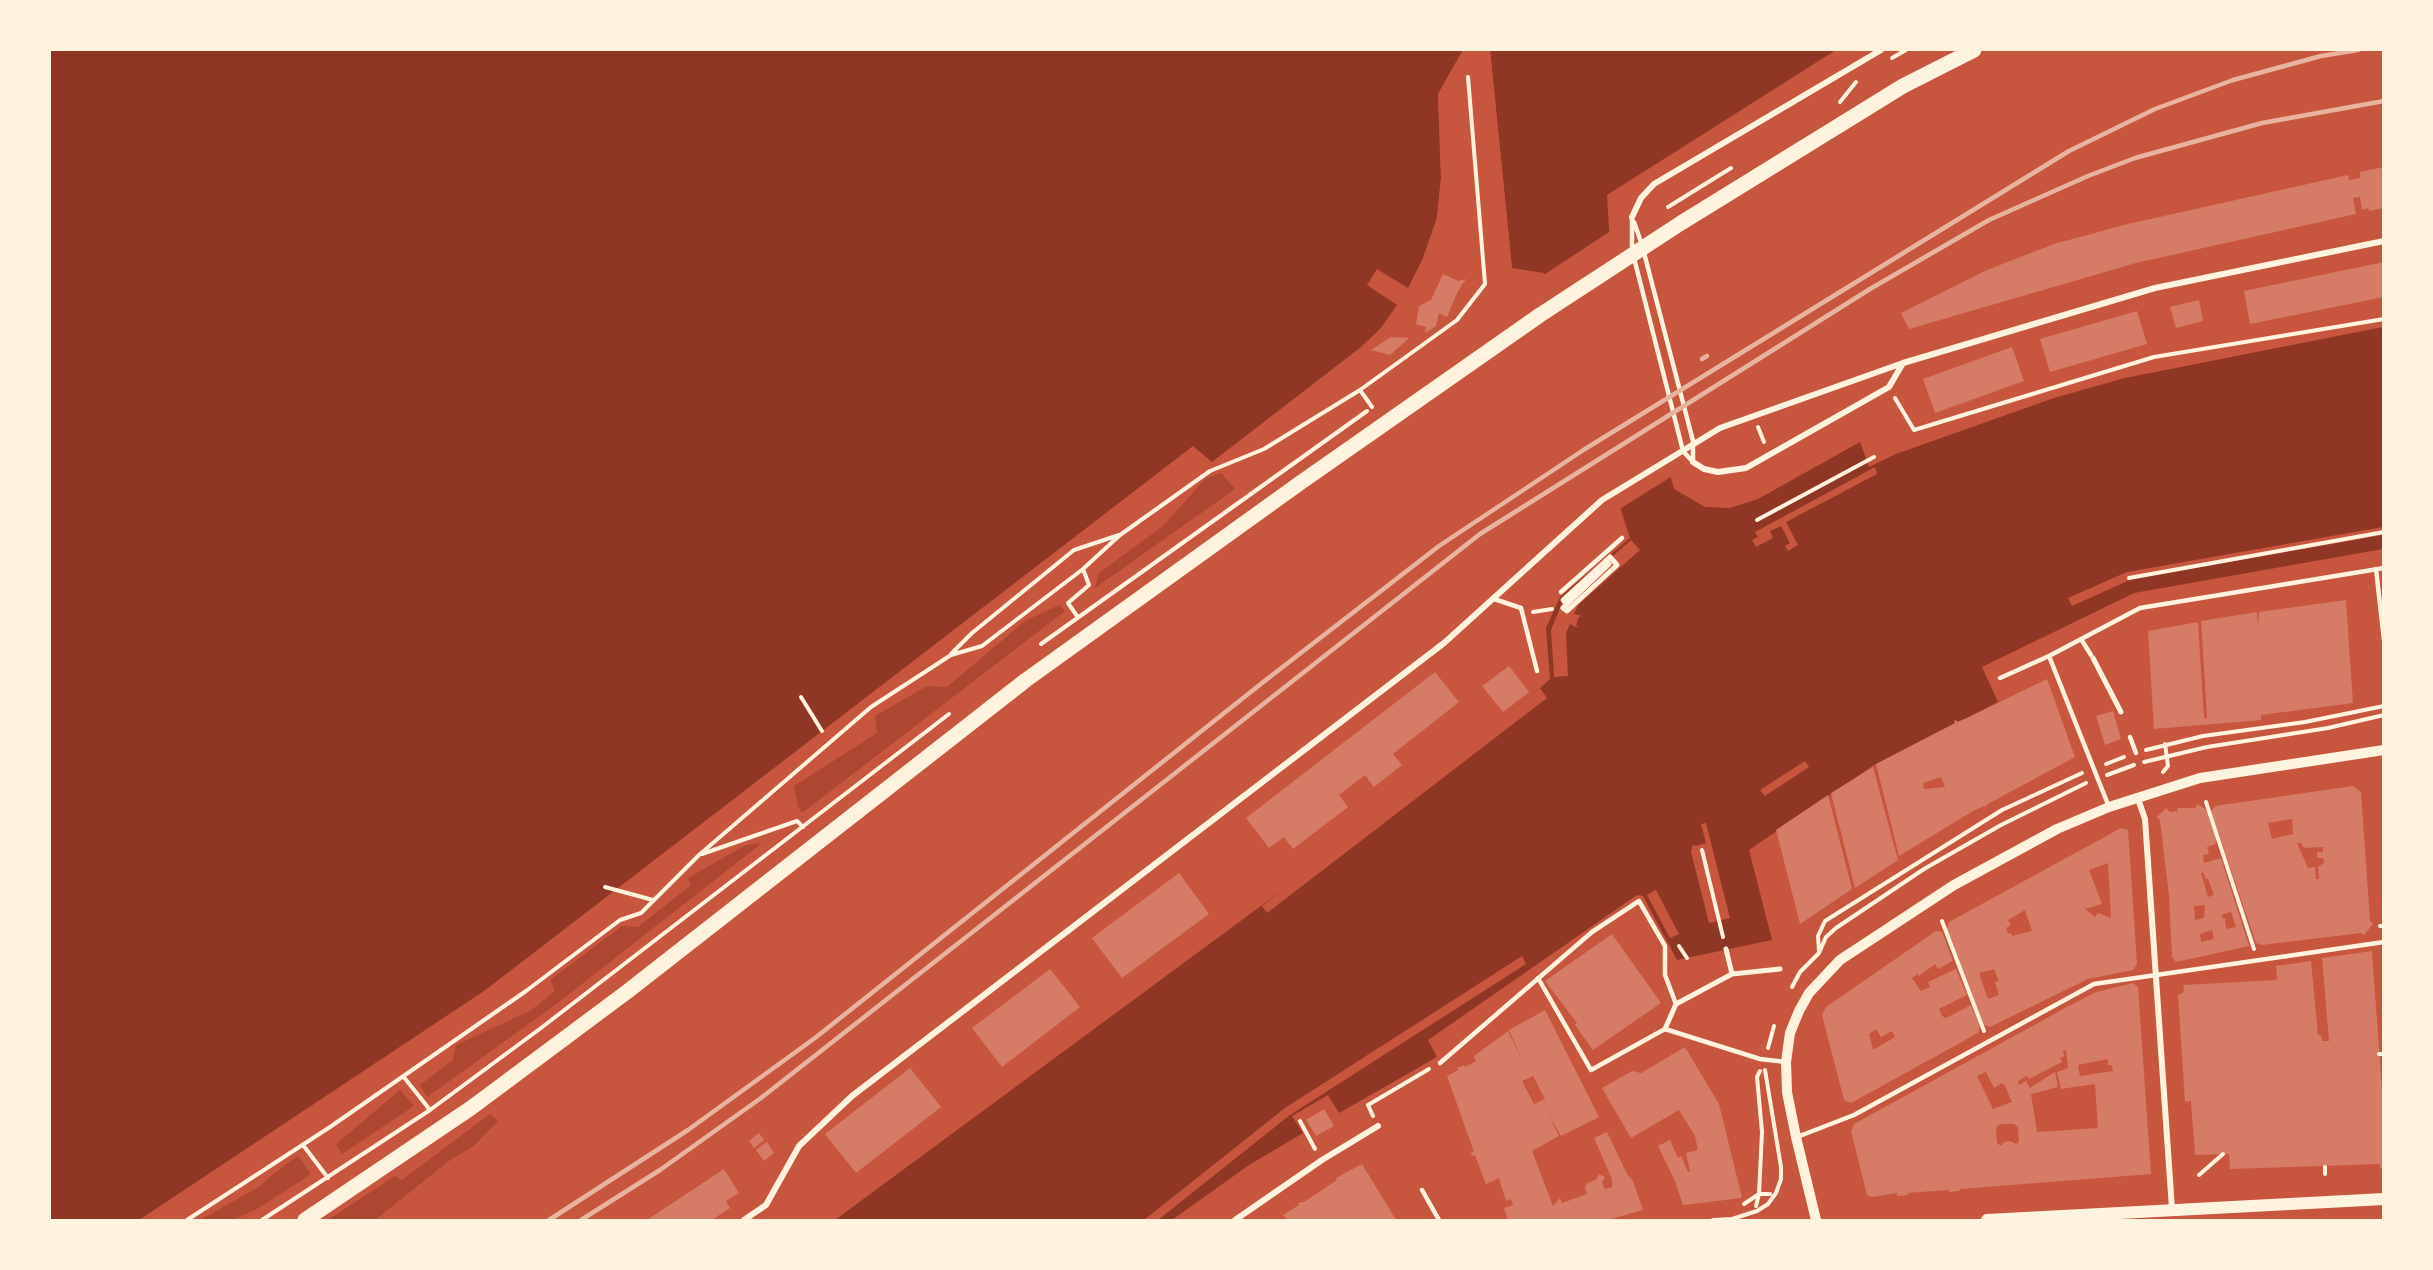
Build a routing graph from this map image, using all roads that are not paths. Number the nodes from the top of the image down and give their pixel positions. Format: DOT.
graph roads {
  1 [pos="1881,50"];
  2 [pos="1974,50"];
  3 [pos="1632,217"];
  4 [pos="2384,241"];
  5 [pos="1903,363"];
  6 [pos="1693,462"];
  7 [pos="1622,538"];
  8 [pos="2376,568"];
  9 [pos="2384,568"];
  10 [pos="1561,592"];
  11 [pos="1494,599"];
  12 [pos="1567,611"];
  13 [pos="2081,639"];
  14 [pos="2384,640"];
  15 [pos="2049,656"];
  16 [pos="2092,657"];
  17 [pos="1537,671"];
  18 [pos="2000,678"];
  19 [pos="2121,712"];
  20 [pos="2130,736"];
  21 [pos="2384,750"];
  22 [pos="2136,753"];
  23 [pos="2138,796"];
  24 [pos="2109,807"];
  25 [pos="2384,942"];
  26 [pos="1726,949"];
  27 [pos="1780,969"];
  28 [pos="1732,974"];
  29 [pos="2155,976"];
  30 [pos="1538,978"];
  31 [pos="1676,1004"];
  32 [pos="1665,1029"];
  33 [pos="1786,1062"];
  34 [pos="1440,1063"];
  35 [pos="1378,1126"];
  36 [pos="1796,1137"];
  37 [pos="1422,1190"];
  38 [pos="2384,1199"];
  39 [pos="2171,1215"];
  40 [pos="305,1221"];
  41 [pos="744,1221"];
  42 [pos="1234,1221"];
  43 [pos="1439,1221"];
  44 [pos="1816,1221"];
  45 [pos="1987,1221"];
  1 -- 3 [label="street"];
  2 -- 40 [label="highway"];
  3 -- 6 [label="lane"];
  3 -- 6 [label="lane"];
  4 -- 5 [label="street"];
  5 -- 6 [label="street"];
  5 -- 11 [label="street"];
  7 -- 10 [label="lane"];
  8 -- 9 [label="lane"];
  8 -- 13 [label="lane"];
  8 -- 14 [label="lane"];
  11 -- 17 [label="lane"];
  11 -- 41 [label="street"];
  12 -- 12 [label="street"];
  13 -- 15 [label="lane"];
  13 -- 16 [label="lane"];
  15 -- 18 [label="lane"];
  15 -- 24 [label="lane"];
  16 -- 19 [label="street"];
  20 -- 22 [label="lane"];
  21 -- 23 [label="street"];
  23 -- 24 [label="street"];
  23 -- 29 [label="street"];
  24 -- 33 [label="street"];
  25 -- 29 [label="lane"];
  26 -- 28 [label="street"];
  27 -- 28 [label="street"];
  28 -- 31 [label="street"];
  29 -- 36 [label="lane"];
  29 -- 39 [label="street"];
  30 -- 31 [label="lane"];
  30 -- 32 [label="lane"];
  30 -- 34 [label="lane"];
  31 -- 32 [label="street"];
  32 -- 33 [label="lane"];
  33 -- 36 [label="street"];
  35 -- 42 [label="street"];
  36 -- 44 [label="street"];
  37 -- 43 [label="lane"];
  38 -- 39 [label="main road"];
  39 -- 45 [label="main road"];
}
